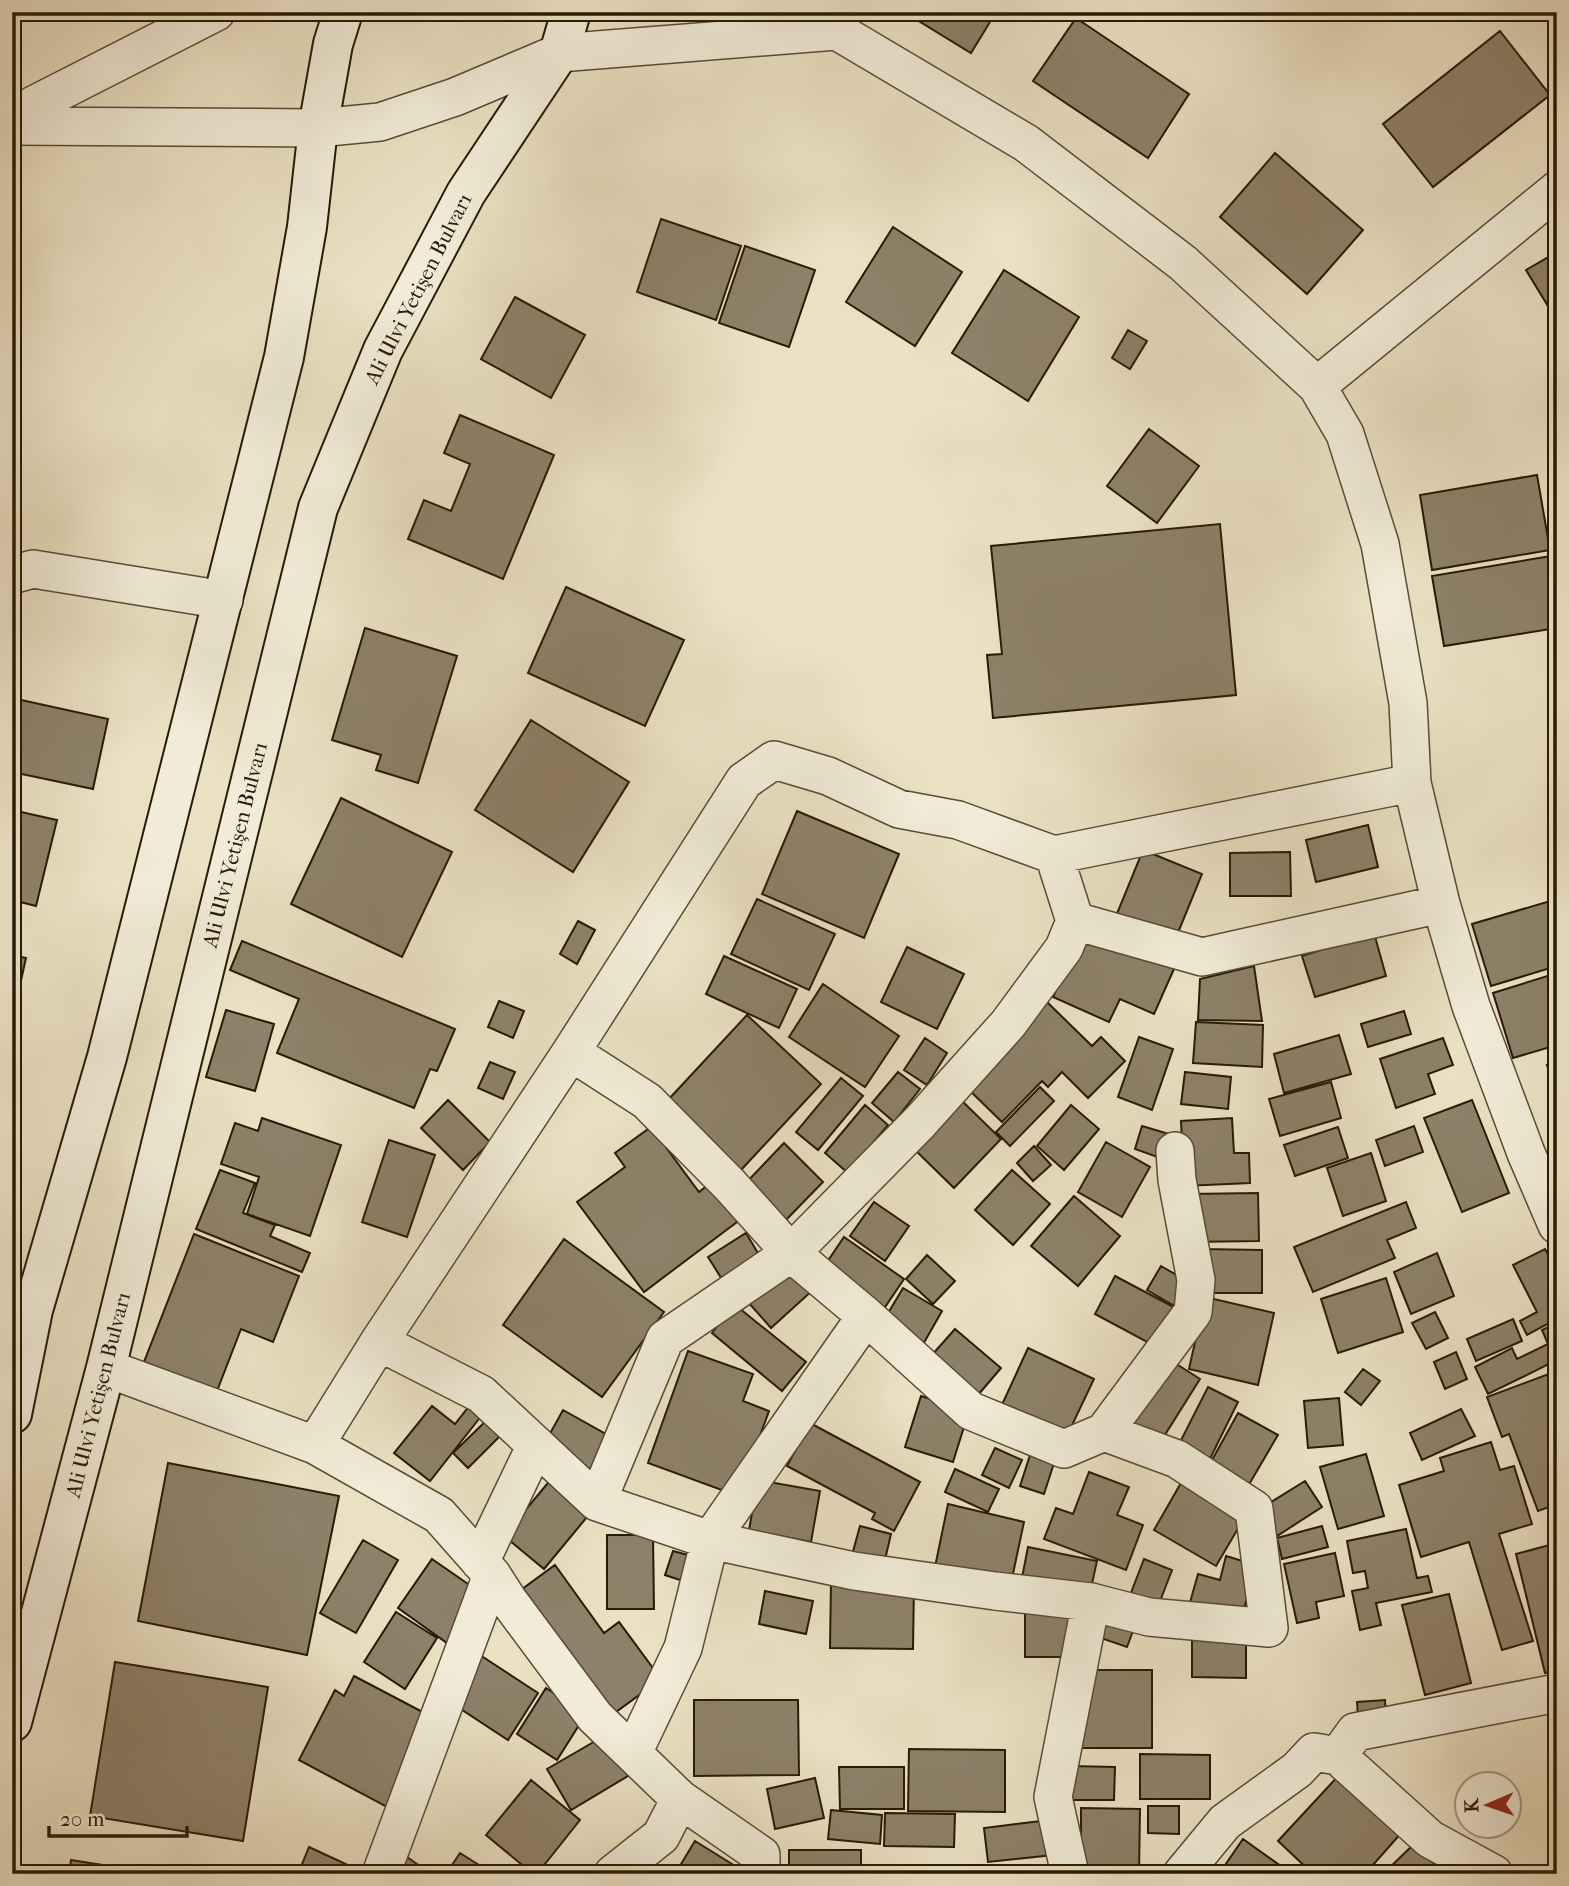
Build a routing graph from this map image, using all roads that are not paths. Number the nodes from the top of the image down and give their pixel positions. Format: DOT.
graph roads {
  1 [pos="216,12"];
  2 [pos="343,12"];
  3 [pos="571,12"];
  4 [pos="801,12"];
  5 [pos="837,31"];
  6 [pos="559,53"];
  7 [pos="12,116"];
  8 [pos="12,126"];
  9 [pos="318,128"];
  10 [pos="1557,190"];
  11 [pos="1317,386"];
  12 [pos="12,575"];
  13 [pos="224,600"];
  14 [pos="1412,783"];
  15 [pos="1054,855"];
  16 [pos="1441,904"];
  17 [pos="1075,921"];
  18 [pos="571,1052"];
  19 [pos="1175,1151"];
  20 [pos="1557,1225"];
  21 [pos="791,1253"];
  22 [pos="23,1308"];
  23 [pos="866,1315"];
  24 [pos="379,1342"];
  25 [pos="106,1368"];
  26 [pos="12,1414"];
  27 [pos="1104,1432"];
  28 [pos="315,1445"];
  29 [pos="536,1445"];
  30 [pos="597,1502"];
  31 [pos="710,1540"];
  32 [pos="486,1569"];
  33 [pos="1091,1602"];
  34 [pos="1557,1693"];
  35 [pos="12,1723"];
  36 [pos="633,1754"];
  37 [pos="1338,1756"];
  38 [pos="680,1799"];
  39 [pos="1477,1869"];
  40 [pos="381,1874"];
  41 [pos="613,1874"];
  42 [pos="761,1874"];
  43 [pos="1070,1874"];
  44 [pos="1182,1874"];
  1 -- 7 [label="street"];
  2 -- 9 [label="main road"];
  3 -- 6 [label="main road, Ali Ulvi Yetişen Bulvarı"];
  4 -- 5 [label="street"];
  5 -- 6 [label="street"];
  5 -- 11 [label="street"];
  6 -- 9 [label="street"];
  6 -- 25 [label="main road, Ali Ulvi Yetişen Bulvarı"];
  8 -- 9 [label="street"];
  9 -- 13 [label="main road"];
  10 -- 11 [label="street"];
  11 -- 14 [label="street"];
  12 -- 13 [label="street"];
  13 -- 22 [label="main road"];
  14 -- 15 [label="street"];
  14 -- 16 [label="street"];
  15 -- 17 [label="street"];
  15 -- 18 [label="street"];
  16 -- 17 [label="street"];
  16 -- 20 [label="street"];
  17 -- 21 [label="street"];
  18 -- 21 [label="street"];
  18 -- 24 [label="street"];
  19 -- 27 [label="street"];
  21 -- 23 [label="street"];
  21 -- 30 [label="street"];
  22 -- 26 [label="main road"];
  23 -- 27 [label="street"];
  23 -- 31 [label="street"];
  24 -- 28 [label="street"];
  24 -- 29 [label="street"];
  25 -- 28 [label="street"];
  25 -- 35 [label="main road, Ali Ulvi Yetişen Bulvarı"];
  27 -- 33 [label="street"];
  28 -- 32 [label="street"];
  29 -- 30 [label="street"];
  29 -- 32 [label="street"];
  30 -- 31 [label="street"];
  31 -- 33 [label="street"];
  31 -- 36 [label="street"];
  32 -- 36 [label="street"];
  32 -- 40 [label="street"];
  33 -- 43 [label="street"];
  34 -- 37 [label="street"];
  36 -- 38 [label="street"];
  37 -- 39 [label="street"];
  37 -- 44 [label="street"];
  38 -- 41 [label="street"];
  38 -- 42 [label="street"];
}
